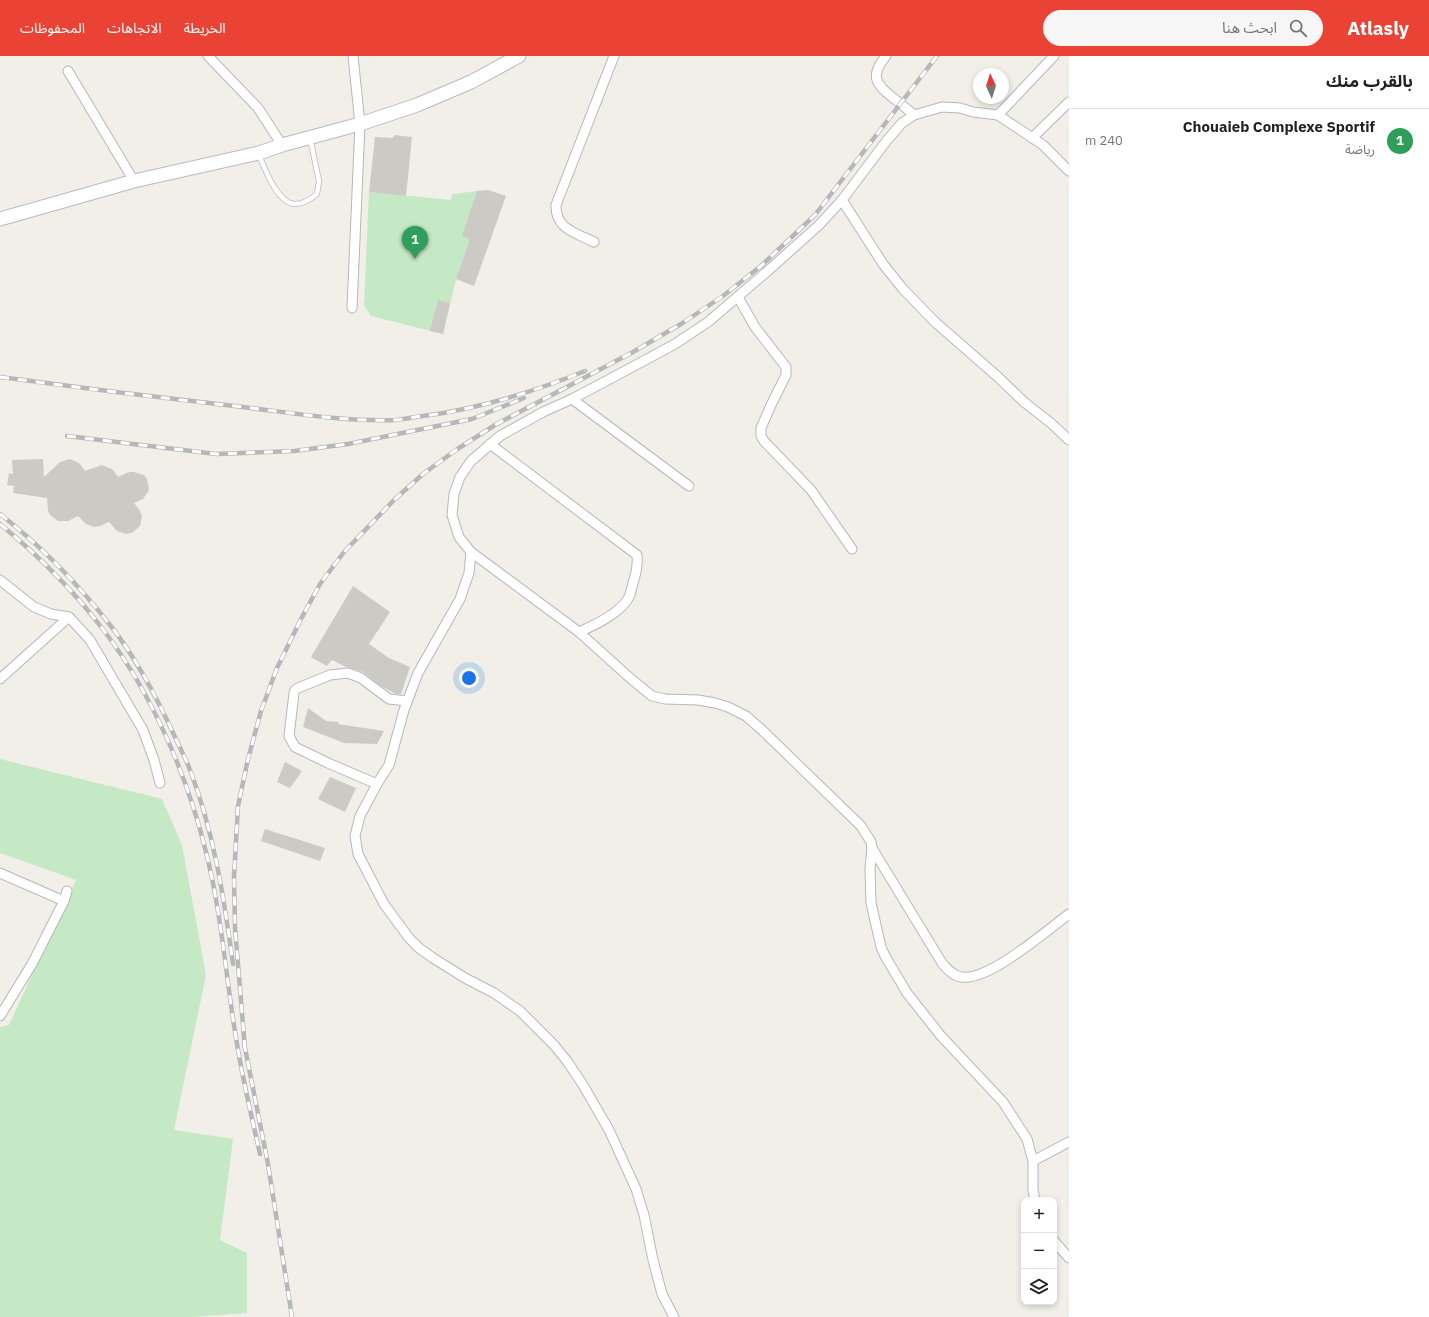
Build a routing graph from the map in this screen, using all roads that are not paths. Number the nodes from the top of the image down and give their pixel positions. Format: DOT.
graph roads {
  1 [pos="208,56"];
  2 [pos="353,56"];
  3 [pos="518,56"];
  4 [pos="614,56"];
  5 [pos="886,56"];
  6 [pos="1054,56"];
  7 [pos="68,71"];
  8 [pos="1069,102"];
  9 [pos="914,115"];
  10 [pos="998,115"];
  11 [pos="360,124"];
  12 [pos="310,137"];
  13 [pos="1032,138"];
  14 [pos="282,145"];
  15 [pos="259,154"];
  16 [pos="1069,171"];
  17 [pos="134,181"];
  18 [pos="842,200"];
  19 [pos="2,215"];
  20 [pos="594,242"];
  21 [pos="738,297"];
  22 [pos="352,308"];
  23 [pos="572,399"];
  24 [pos="1069,440"];
  25 [pos="490,444"];
  26 [pos="689,486"];
  27 [pos="852,549"];
  28 [pos="471,552"];
  29 [pos="0,580"];
  30 [pos="69,617"];
  31 [pos="579,632"];
  32 [pos="0,679"];
  33 [pos="407,702"];
  34 [pos="160,783"];
  35 [pos="377,784"];
  36 [pos="872,848"];
  37 [pos="0,873"];
  38 [pos="67,891"];
  39 [pos="64,901"];
  40 [pos="1069,914"];
  41 [pos="0,1016"];
  42 [pos="1069,1142"];
  43 [pos="1033,1160"];
  44 [pos="1034,1197"];
  45 [pos="1057,1244"];
  46 [pos="1069,1258"];
  47 [pos="674,1317"];
  1 -- 14 [label="street"];
  2 -- 11 [label="street"];
  3 -- 11 [label="main road"];
  4 -- 20 [label="street"];
  5 -- 9 [label="street"];
  6 -- 10 [label="street"];
  7 -- 17 [label="street"];
  8 -- 13 [label="street"];
  9 -- 10 [label="street"];
  9 -- 18 [label="street"];
  10 -- 13 [label="street"];
  11 -- 12 [label="main road"];
  11 -- 22 [label="street"];
  12 -- 14 [label="main road"];
  12 -- 15 [label="lane"];
  13 -- 16 [label="street"];
  14 -- 15 [label="main road"];
  15 -- 17 [label="main road"];
  17 -- 19 [label="main road"];
  18 -- 21 [label="street"];
  18 -- 24 [label="street"];
  21 -- 23 [label="street"];
  21 -- 27 [label="street"];
  23 -- 25 [label="street"];
  23 -- 26 [label="street"];
  25 -- 28 [label="street"];
  25 -- 31 [label="street"];
  28 -- 31 [label="street"];
  28 -- 33 [label="street"];
  29 -- 30 [label="street"];
  30 -- 32 [label="street"];
  30 -- 34 [label="street"];
  31 -- 36 [label="street"];
  33 -- 35 [label="street"];
  33 -- 35 [label="street"];
  35 -- 47 [label="street"];
  36 -- 40 [label="street"];
  36 -- 43 [label="street"];
  37 -- 39 [label="street"];
  38 -- 39 [label="street"];
  39 -- 41 [label="street"];
  42 -- 43 [label="street"];
  43 -- 44 [label="street"];
  45 -- 46 [label="street"];
}
